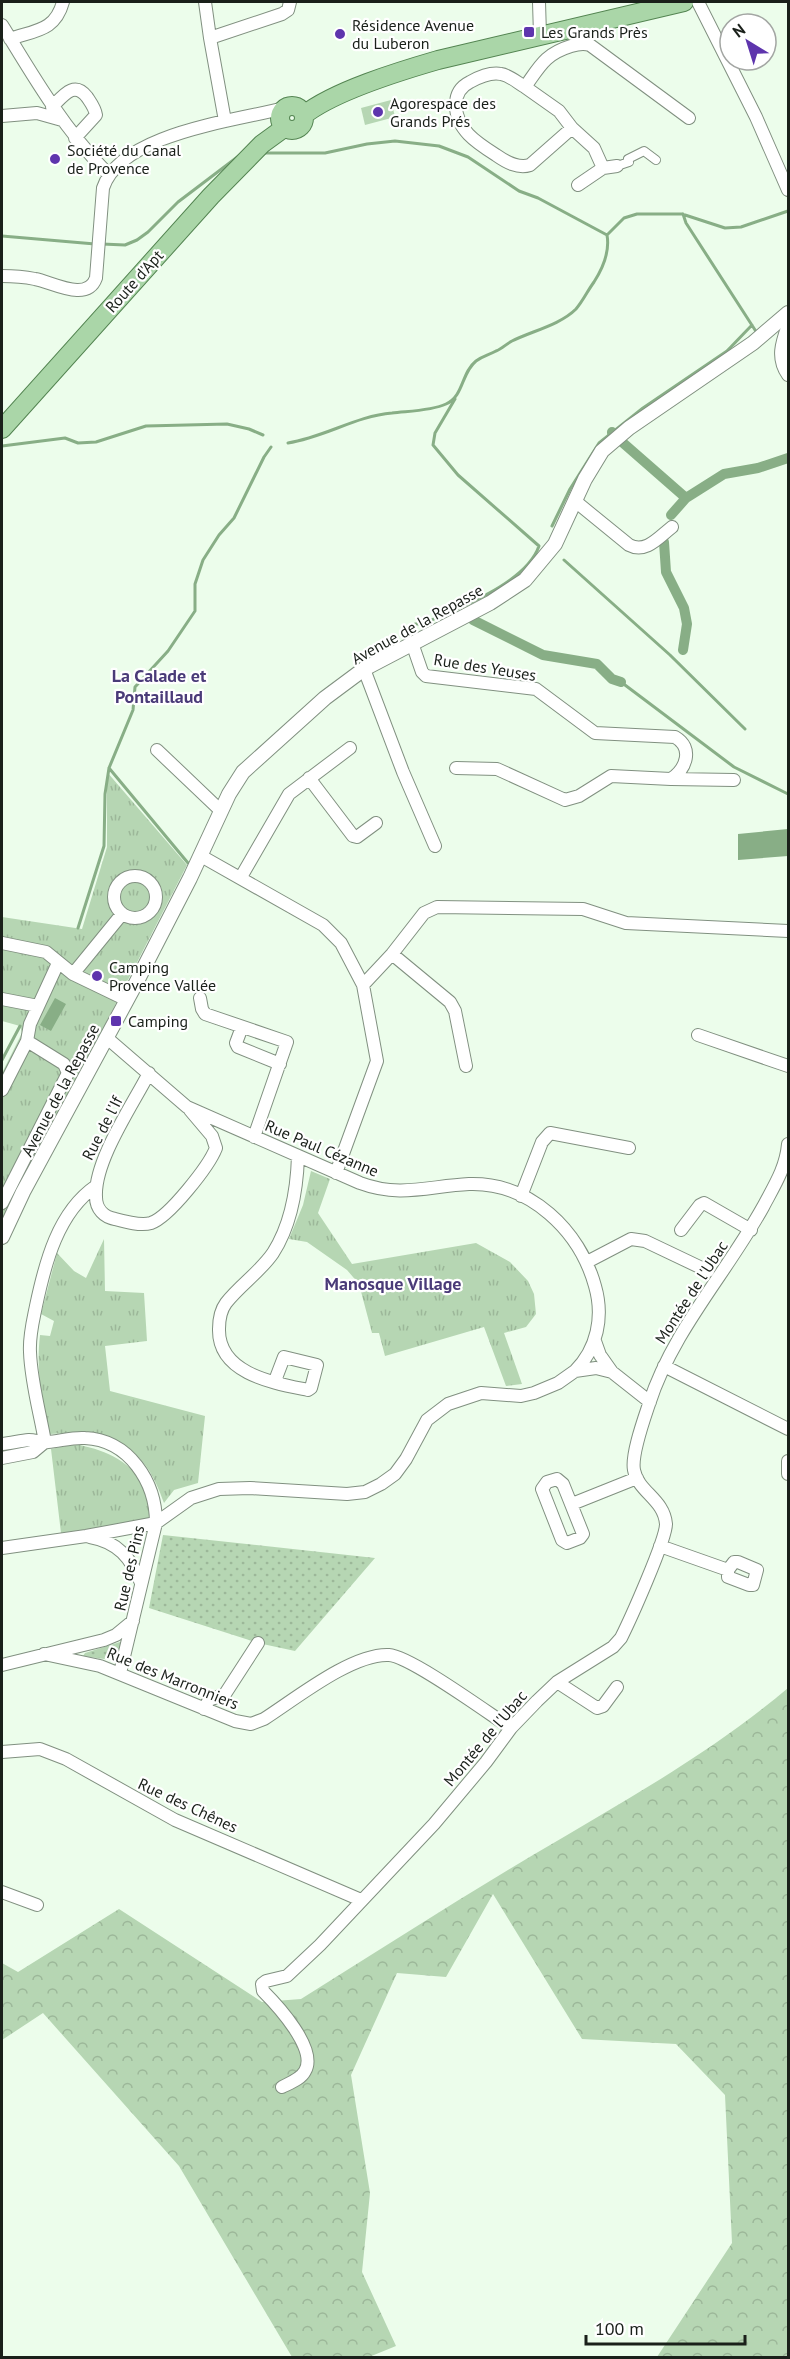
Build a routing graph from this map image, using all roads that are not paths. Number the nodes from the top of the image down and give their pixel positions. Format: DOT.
graph roads {
  1 [pos="63,2"];
  2 [pos="205,2"];
  3 [pos="290,2"];
  4 [pos="538,2"];
  5 [pos="698,2"];
  6 [pos="673,3"];
  7 [pos="588,23"];
  8 [pos="2,25"];
  9 [pos="546,33"];
  10 [pos="210,38"];
  11 [pos="10,39"];
  12 [pos="583,43"];
  13 [pos="554,51"];
  14 [pos="525,87"];
  15 [pos="52,107"];
  16 [pos="2,116"];
  17 [pos="689,118"];
  18 [pos="62,120"];
  19 [pos="285,120"];
  20 [pos="225,121"];
  21 [pos="572,128"];
  22 [pos="75,138"];
  23 [pos="656,160"];
  24 [pos="617,166"];
  25 [pos="603,168"];
  26 [pos="108,174"];
  27 [pos="578,185"];
  28 [pos="789,190"];
  29 [pos="2,276"];
  30 [pos="789,314"];
  31 [pos="789,325"];
  32 [pos="789,375"];
  33 [pos="2,429"];
  34 [pos="575,501"];
  35 [pos="672,527"];
  36 [pos="412,643"];
  37 [pos="364,669"];
  38 [pos="350,748"];
  39 [pos="158,750"];
  40 [pos="456,768"];
  41 [pos="309,778"];
  42 [pos="671,779"];
  43 [pos="734,780"];
  44 [pos="221,811"];
  45 [pos="376,823"];
  46 [pos="435,846"];
  47 [pos="201,856"];
  48 [pos="241,877"];
  49 [pos="122,914"];
  50 [pos="789,931"];
  51 [pos="2,943"];
  52 [pos="392,954"];
  53 [pos="58,963"];
  54 [pos="73,974"];
  55 [pos="363,985"];
  56 [pos="200,998"];
  57 [pos="2,999"];
  58 [pos="127,1000"];
  59 [pos="38,1006"];
  60 [pos="242,1027"];
  61 [pos="698,1035"];
  62 [pos="107,1038"];
  63 [pos="27,1041"];
  64 [pos="280,1064"];
  65 [pos="466,1066"];
  66 [pos="789,1066"];
  67 [pos="149,1073"];
  68 [pos="2,1090"];
  69 [pos="187,1107"];
  70 [pos="254,1137"];
  71 [pos="789,1144"];
  72 [pos="629,1148"];
  73 [pos="298,1156"];
  74 [pos="788,1159"];
  75 [pos="336,1173"];
  76 [pos="96,1186"];
  77 [pos="521,1196"];
  78 [pos="2,1203"];
  79 [pos="681,1230"];
  80 [pos="751,1230"];
  81 [pos="2,1237"];
  82 [pos="587,1262"];
  83 [pos="708,1271"];
  84 [pos="595,1341"];
  85 [pos="664,1366"];
  86 [pos="575,1371"];
  87 [pos="612,1372"];
  88 [pos="274,1381"];
  89 [pos="650,1402"];
  90 [pos="789,1429"];
  91 [pos="45,1442"];
  92 [pos="2,1444"];
  93 [pos="2,1458"];
  94 [pos="789,1461"];
  95 [pos="789,1474"];
  96 [pos="636,1478"];
  97 [pos="572,1504"];
  98 [pos="156,1523"];
  99 [pos="86,1536"];
  100 [pos="660,1546"];
  101 [pos="2,1548"];
  102 [pos="728,1570"];
  103 [pos="141,1583"];
  104 [pos="134,1620"];
  105 [pos="258,1643"];
  106 [pos="75,1647"];
  107 [pos="44,1654"];
  108 [pos="77,1661"];
  109 [pos="2,1665"];
  110 [pos="120,1673"];
  111 [pos="557,1682"];
  112 [pos="617,1687"];
  113 [pos="204,1709"];
  114 [pos="511,1728"];
  115 [pos="2,1752"];
  116 [pos="2,1892"];
  117 [pos="361,1900"];
  118 [pos="37,1905"];
  119 [pos="282,2087"];
  1 -- 11 [label="street"];
  2 -- 10 [label="street"];
  3 -- 10 [label="street"];
  4 -- 9 [label="street"];
  5 -- 28 [label="street"];
  6 -- 7 [label="main road"];
  7 -- 9 [label="main road"];
  7 -- 12 [label="street"];
  8 -- 11 [label="street"];
  9 -- 13 [label="street"];
  9 -- 19 [label="main road"];
  10 -- 20 [label="street"];
  11 -- 15 [label="street"];
  12 -- 13 [label="street"];
  12 -- 17 [label="street"];
  13 -- 14 [label="street"];
  14 -- 21 [label="street"];
  14 -- 21 [label="street"];
  15 -- 18 [label="street"];
  15 -- 22 [label="street"];
  16 -- 18 [label="street"];
  18 -- 22 [label="street"];
  19 -- 20 [label="street"];
  19 -- 33 [label="main road, Route d'Apt"];
  20 -- 26 [label="street"];
  21 -- 25 [label="street"];
  22 -- 26 [label="street"];
  23 -- 24 [label="street"];
  24 -- 25 [label="street"];
  25 -- 27 [label="street"];
  26 -- 29 [label="street"];
  30 -- 34 [label="street, Avenue de la Repasse"];
  31 -- 32 [label="street"];
  34 -- 35 [label="street"];
  34 -- 36 [label="street, Avenue de la Repasse"];
  36 -- 37 [label="street, Avenue de la Repasse"];
  36 -- 42 [label="street, Rue des Yeuses"];
  37 -- 44 [label="street, Avenue de la Repasse"];
  37 -- 46 [label="street"];
  38 -- 41 [label="street"];
  39 -- 44 [label="street"];
  40 -- 42 [label="street"];
  41 -- 45 [label="street"];
  41 -- 48 [label="street"];
  42 -- 43 [label="street"];
  44 -- 47 [label="street, Avenue de la Repasse"];
  47 -- 48 [label="street"];
  47 -- 58 [label="street, Avenue de la Repasse"];
  48 -- 55 [label="street"];
  49 -- 54 [label="street"];
  50 -- 52 [label="street"];
  51 -- 53 [label="street"];
  52 -- 55 [label="street"];
  52 -- 65 [label="street"];
  53 -- 54 [label="street"];
  53 -- 59 [label="street"];
  54 -- 58 [label="street"];
  55 -- 75 [label="street"];
  56 -- 60 [label="street"];
  57 -- 59 [label="street"];
  58 -- 62 [label="street, Avenue de la Repasse"];
  59 -- 63 [label="street"];
  60 -- 64 [label="street"];
  60 -- 64 [label="street"];
  61 -- 66 [label="street"];
  62 -- 67 [label="street, Rue Paul Cézanne"];
  62 -- 81 [label="street, Avenue de la Repasse"];
  63 -- 68 [label="street"];
  63 -- 78 [label="street"];
  64 -- 70 [label="street"];
  67 -- 69 [label="street, Rue Paul Cézanne"];
  67 -- 76 [label="street, Rue de l'If"];
  69 -- 70 [label="street, Rue Paul Cézanne"];
  69 -- 76 [label="street, Rue de l'If"];
  70 -- 73 [label="street, Rue Paul Cézanne"];
  71 -- 74 [label="street, Montée de l'Ubac"];
  72 -- 77 [label="street"];
  73 -- 75 [label="street, Rue Paul Cézanne"];
  73 -- 88 [label="street"];
  74 -- 80 [label="street, Montée de l'Ubac"];
  75 -- 77 [label="street, Rue Paul Cézanne"];
  76 -- 91 [label="street"];
  77 -- 82 [label="street, Rue Paul Cézanne"];
  79 -- 80 [label="street"];
  80 -- 85 [label="street, Montée de l'Ubac"];
  82 -- 83 [label="street"];
  82 -- 84 [label="street, Rue Paul Cézanne"];
  84 -- 86 [label="street, Rue Paul Cézanne"];
  84 -- 87 [label="street"];
  85 -- 89 [label="street, Montée de l'Ubac"];
  85 -- 90 [label="street"];
  86 -- 87 [label="street"];
  86 -- 98 [label="street"];
  87 -- 89 [label="street"];
  89 -- 96 [label="street, Montée de l'Ubac"];
  91 -- 92 [label="street, Rue des Pins"];
  91 -- 93 [label="street, Rue des Pins"];
  91 -- 98 [label="street, Rue des Pins"];
  94 -- 95 [label="street"];
  96 -- 97 [label="street"];
  96 -- 100 [label="street, Montée de l'Ubac"];
  97 -- 97 [label="street"];
  98 -- 99 [label="street"];
  98 -- 103 [label="street, Rue des Pins"];
  99 -- 101 [label="street"];
  99 -- 103 [label="street"];
  100 -- 102 [label="street"];
  100 -- 111 [label="street, Montée de l'Ubac"];
  103 -- 104 [label="street, Rue des Pins"];
  104 -- 106 [label="street"];
  104 -- 110 [label="street, Rue des Pins"];
  105 -- 113 [label="street"];
  106 -- 107 [label="street"];
  106 -- 108 [label="street"];
  107 -- 108 [label="street, Rue des Marronniers"];
  107 -- 109 [label="street, Rue des Marronniers"];
  108 -- 110 [label="street, Rue des Marronniers"];
  110 -- 113 [label="street, Rue des Marronniers"];
  111 -- 112 [label="street"];
  111 -- 114 [label="street, Montée de l'Ubac"];
  113 -- 114 [label="street, Rue des Marronniers"];
  114 -- 117 [label="street, Montée de l'Ubac"];
  115 -- 117 [label="street, Rue des Chênes"];
  116 -- 118 [label="street"];
  117 -- 119 [label="street, Montée de l'Ubac"];
}
